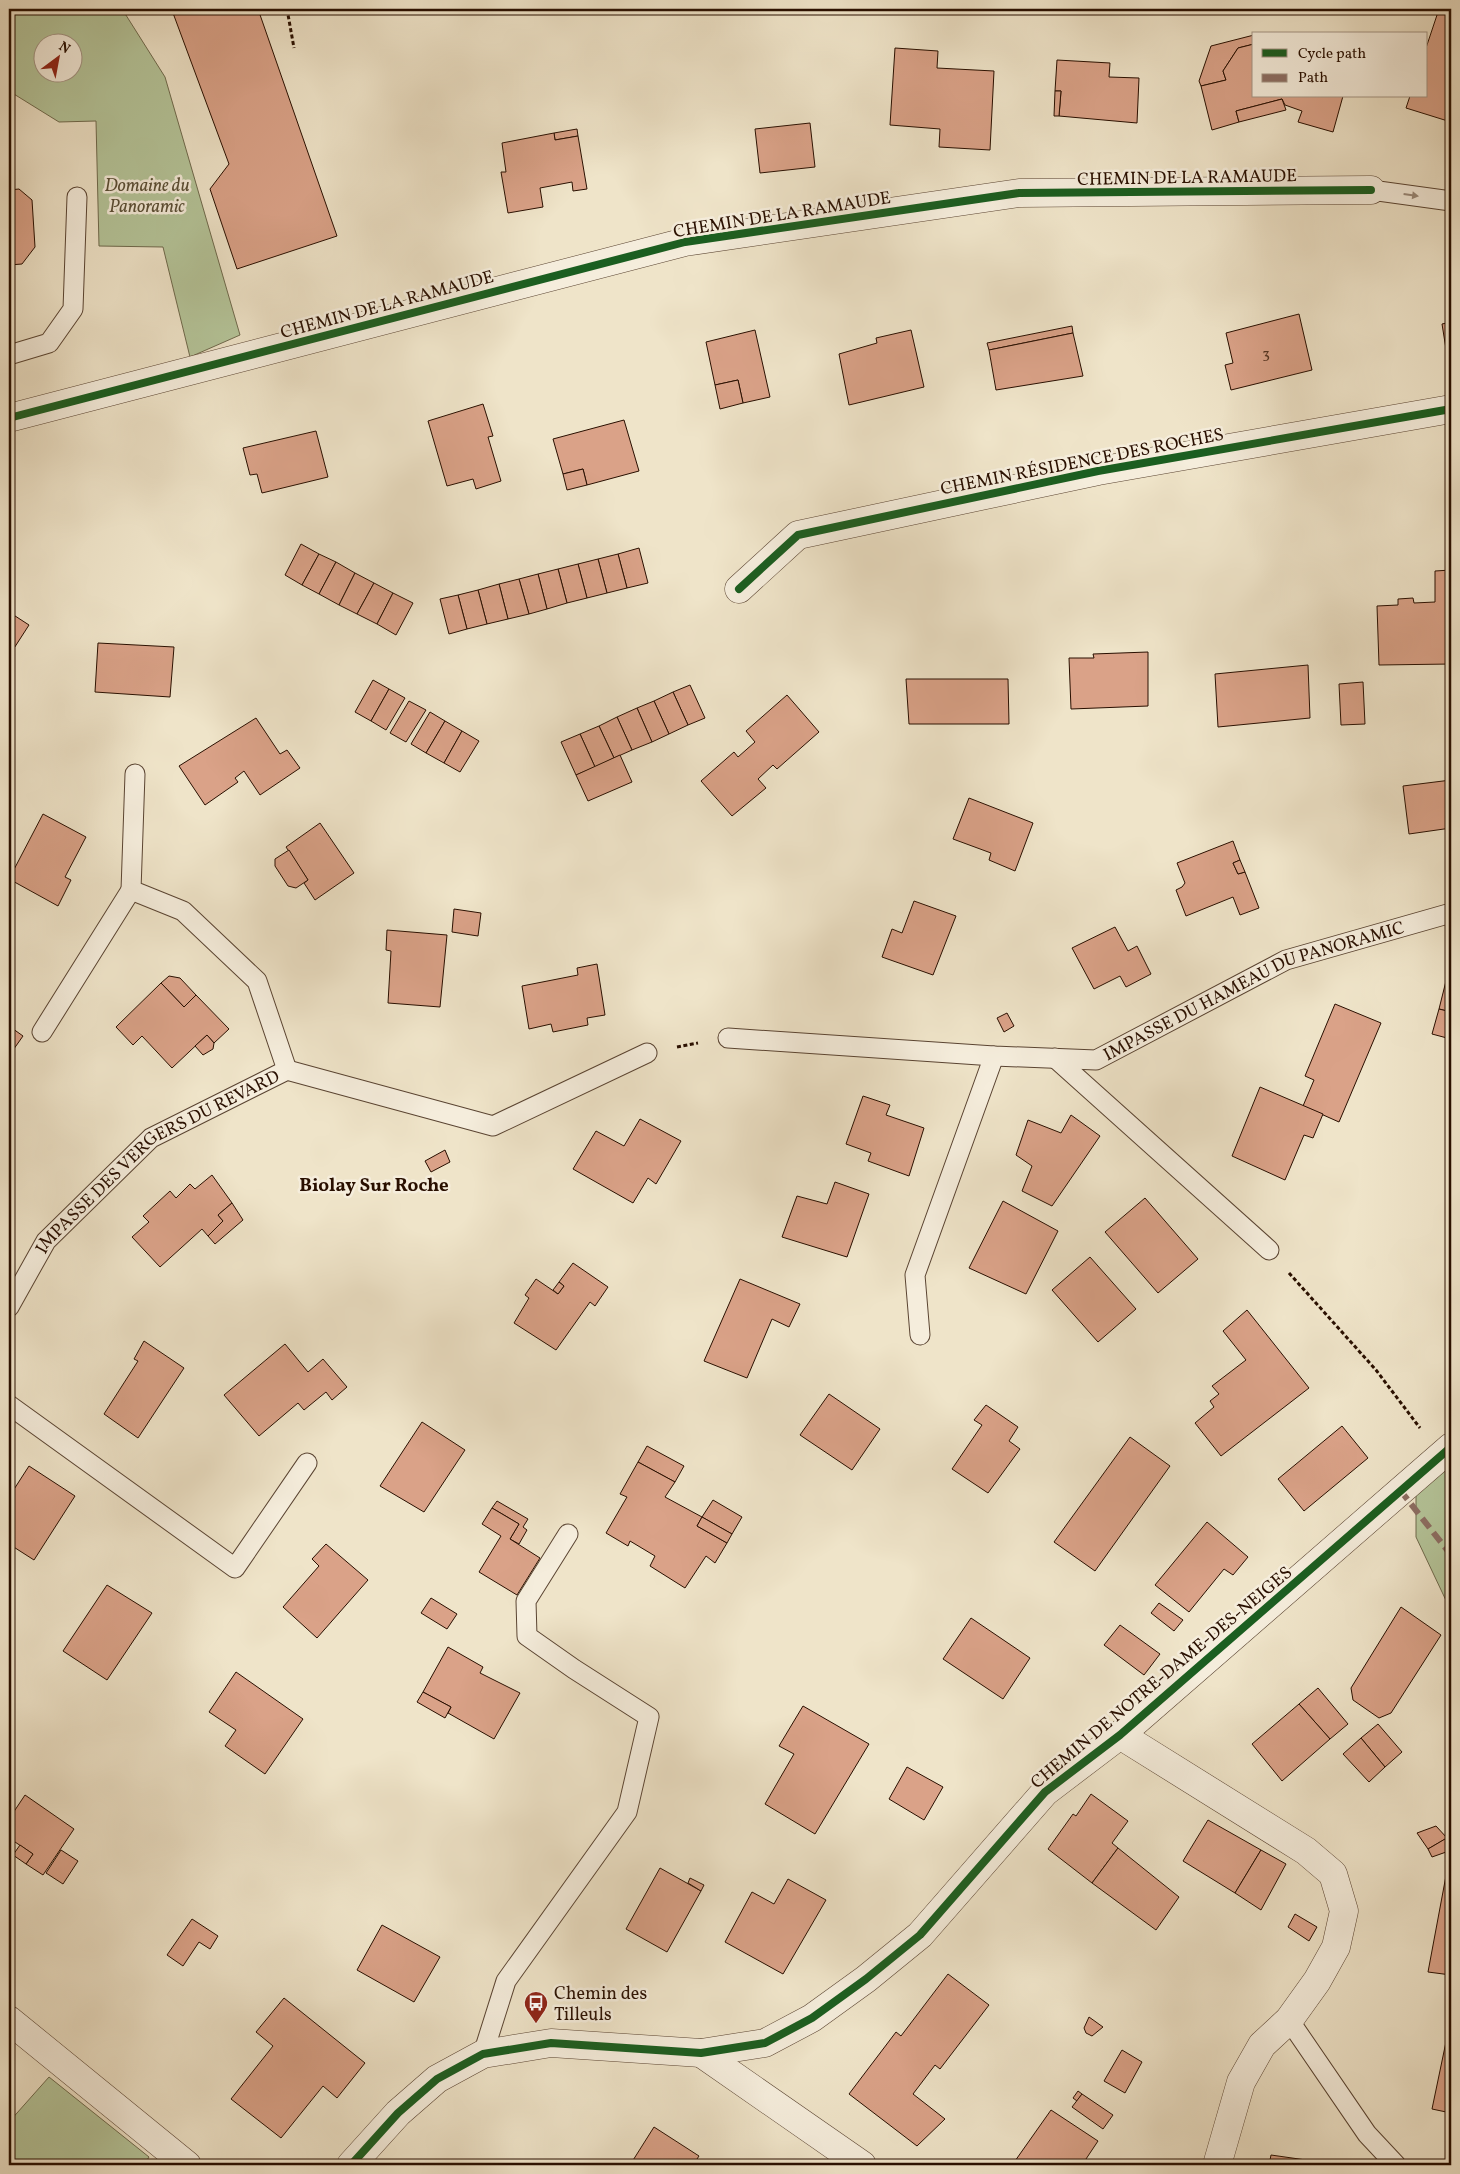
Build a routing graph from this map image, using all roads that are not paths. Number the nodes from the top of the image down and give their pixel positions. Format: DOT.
graph roads {
  1 [pos="1372,190"];
  2 [pos="77,197"];
  3 [pos="1451,201"];
  4 [pos="9,355"];
  5 [pos="1451,409"];
  6 [pos="9,418"];
  7 [pos="739,589"];
  8 [pos="135,774"];
  9 [pos="131,890"];
  10 [pos="1451,912"];
  11 [pos="42,1032"];
  12 [pos="728,1038"];
  13 [pos="647,1053"];
  14 [pos="994,1056"];
  15 [pos="1055,1058"];
  16 [pos="287,1070"];
  17 [pos="1269,1250"];
  18 [pos="9,1307"];
  19 [pos="920,1335"];
  20 [pos="9,1404"];
  21 [pos="1446,1451"];
  22 [pos="307,1463"];
  23 [pos="568,1534"];
  24 [pos="1120,1735"];
  25 [pos="9,2020"];
  26 [pos="1289,2020"];
  27 [pos="701,2053"];
  28 [pos="482,2054"];
  29 [pos="187,2165"];
  30 [pos="351,2165"];
  31 [pos="862,2165"];
  32 [pos="1217,2165"];
  33 [pos="1396,2165"];
  1 -- 3 [label="lane, CHEMIN DE LA RAMAUDE, one-way"];
  1 -- 6 [label="street, CHEMIN DE LA RAMAUDE"];
  2 -- 4 [label="lane"];
  5 -- 7 [label="street, CHEMIN RÉSIDENCE DES ROCHES"];
  8 -- 9 [label="lane"];
  9 -- 11 [label="lane"];
  9 -- 16 [label="lane"];
  10 -- 15 [label="lane, IMPASSE DU HAMEAU DU PANORAMIC"];
  12 -- 14 [label="lane, IMPASSE DU HAMEAU DU PANORAMIC"];
  13 -- 16 [label="lane, IMPASSE DES VERGERS DU REVARD"];
  14 -- 15 [label="lane, IMPASSE DU HAMEAU DU PANORAMIC"];
  14 -- 19 [label="lane"];
  15 -- 17 [label="lane"];
  16 -- 18 [label="lane, IMPASSE DES VERGERS DU REVARD"];
  20 -- 22 [label="lane"];
  21 -- 24 [label="street, CHEMIN DE NOTRE-DAME-DES-NEIGES"];
  23 -- 28 [label="lane"];
  24 -- 26 [label="street"];
  24 -- 27 [label="street, CHEMIN DE NOTRE-DAME-DES-NEIGES"];
  25 -- 29 [label="street"];
  26 -- 32 [label="street"];
  26 -- 33 [label="lane"];
  27 -- 28 [label="street, CHEMIN DE NOTRE-DAME-DES-NEIGES"];
  27 -- 31 [label="street"];
  28 -- 30 [label="street, CHEMIN DE NOTRE-DAME-DES-NEIGES"];
}
